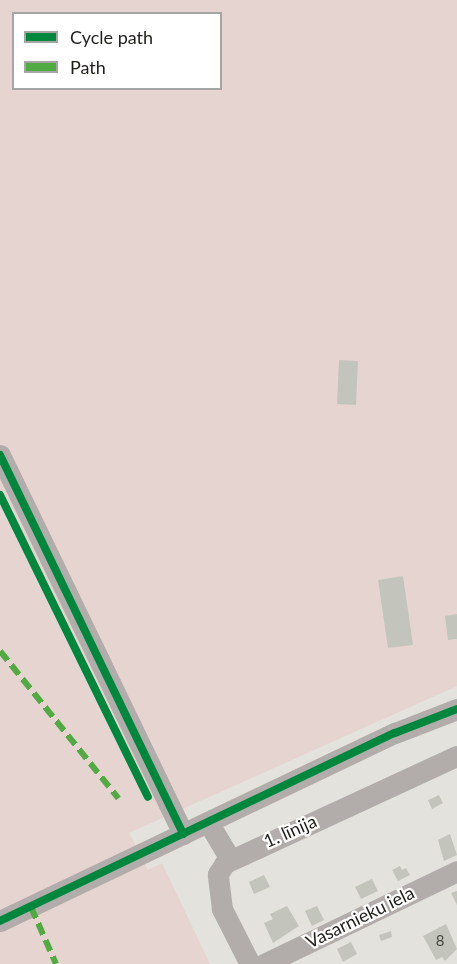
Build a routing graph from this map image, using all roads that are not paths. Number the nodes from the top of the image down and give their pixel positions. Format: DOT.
graph roads {
  1 [pos="0,455"];
  2 [pos="457,709"];
  3 [pos="457,756"];
  4 [pos="208,822"];
  5 [pos="183,834"];
  6 [pos="230,859"];
  7 [pos="457,871"];
  8 [pos="0,921"];
  9 [pos="250,964"];
  10 [pos="264,964"];
  1 -- 5 [label="street"];
  2 -- 4 [label="street"];
  3 -- 6 [label="street, 1. līnija"];
  4 -- 5 [label="street"];
  4 -- 6 [label="street"];
  5 -- 8 [label="street"];
  6 -- 9 [label="street"];
  7 -- 10 [label="street, Vasarnieku iela"];
}
